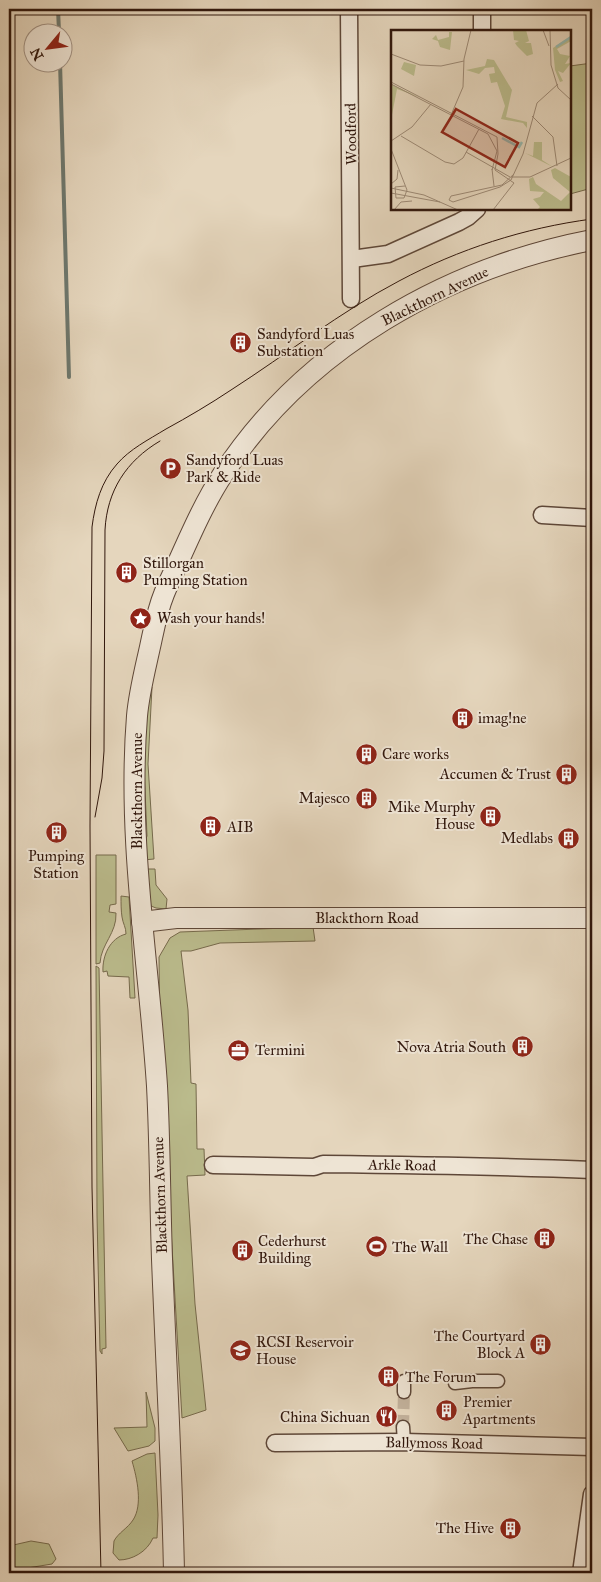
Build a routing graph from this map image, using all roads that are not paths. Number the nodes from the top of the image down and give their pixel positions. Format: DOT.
graph roads {
  1 [pos="349,9"];
  2 [pos="482,9"];
  3 [pos="482,30"];
  4 [pos="476,210"];
  5 [pos="592,240"];
  6 [pos="352,259"];
  7 [pos="352,299"];
  8 [pos="542,515"];
  9 [pos="592,518"];
  10 [pos="592,918"];
  11 [pos="142,922"];
  12 [pos="213,1165"];
  13 [pos="592,1170"];
  14 [pos="498,1381"];
  15 [pos="455,1383"];
  16 [pos="275,1444"];
  17 [pos="592,1447"];
  18 [pos="592,1494"];
  19 [pos="170,1573"];
  20 [pos="581,1573"];
  1 -- 6 [label="street, Woodford"];
  2 -- 3 [label="street"];
  4 -- 6 [label="street"];
  5 -- 11 [label="street, Blackthorn Avenue"];
  6 -- 7 [label="street, Woodford"];
  8 -- 9 [label="street"];
  10 -- 11 [label="street, Blackthorn Road"];
  11 -- 19 [label="street, Blackthorn Avenue"];
  12 -- 13 [label="street, Arkle Road"];
  14 -- 15 [label="street"];
  16 -- 17 [label="street, Ballymoss Road"];
  18 -- 20 [label="street"];
}
